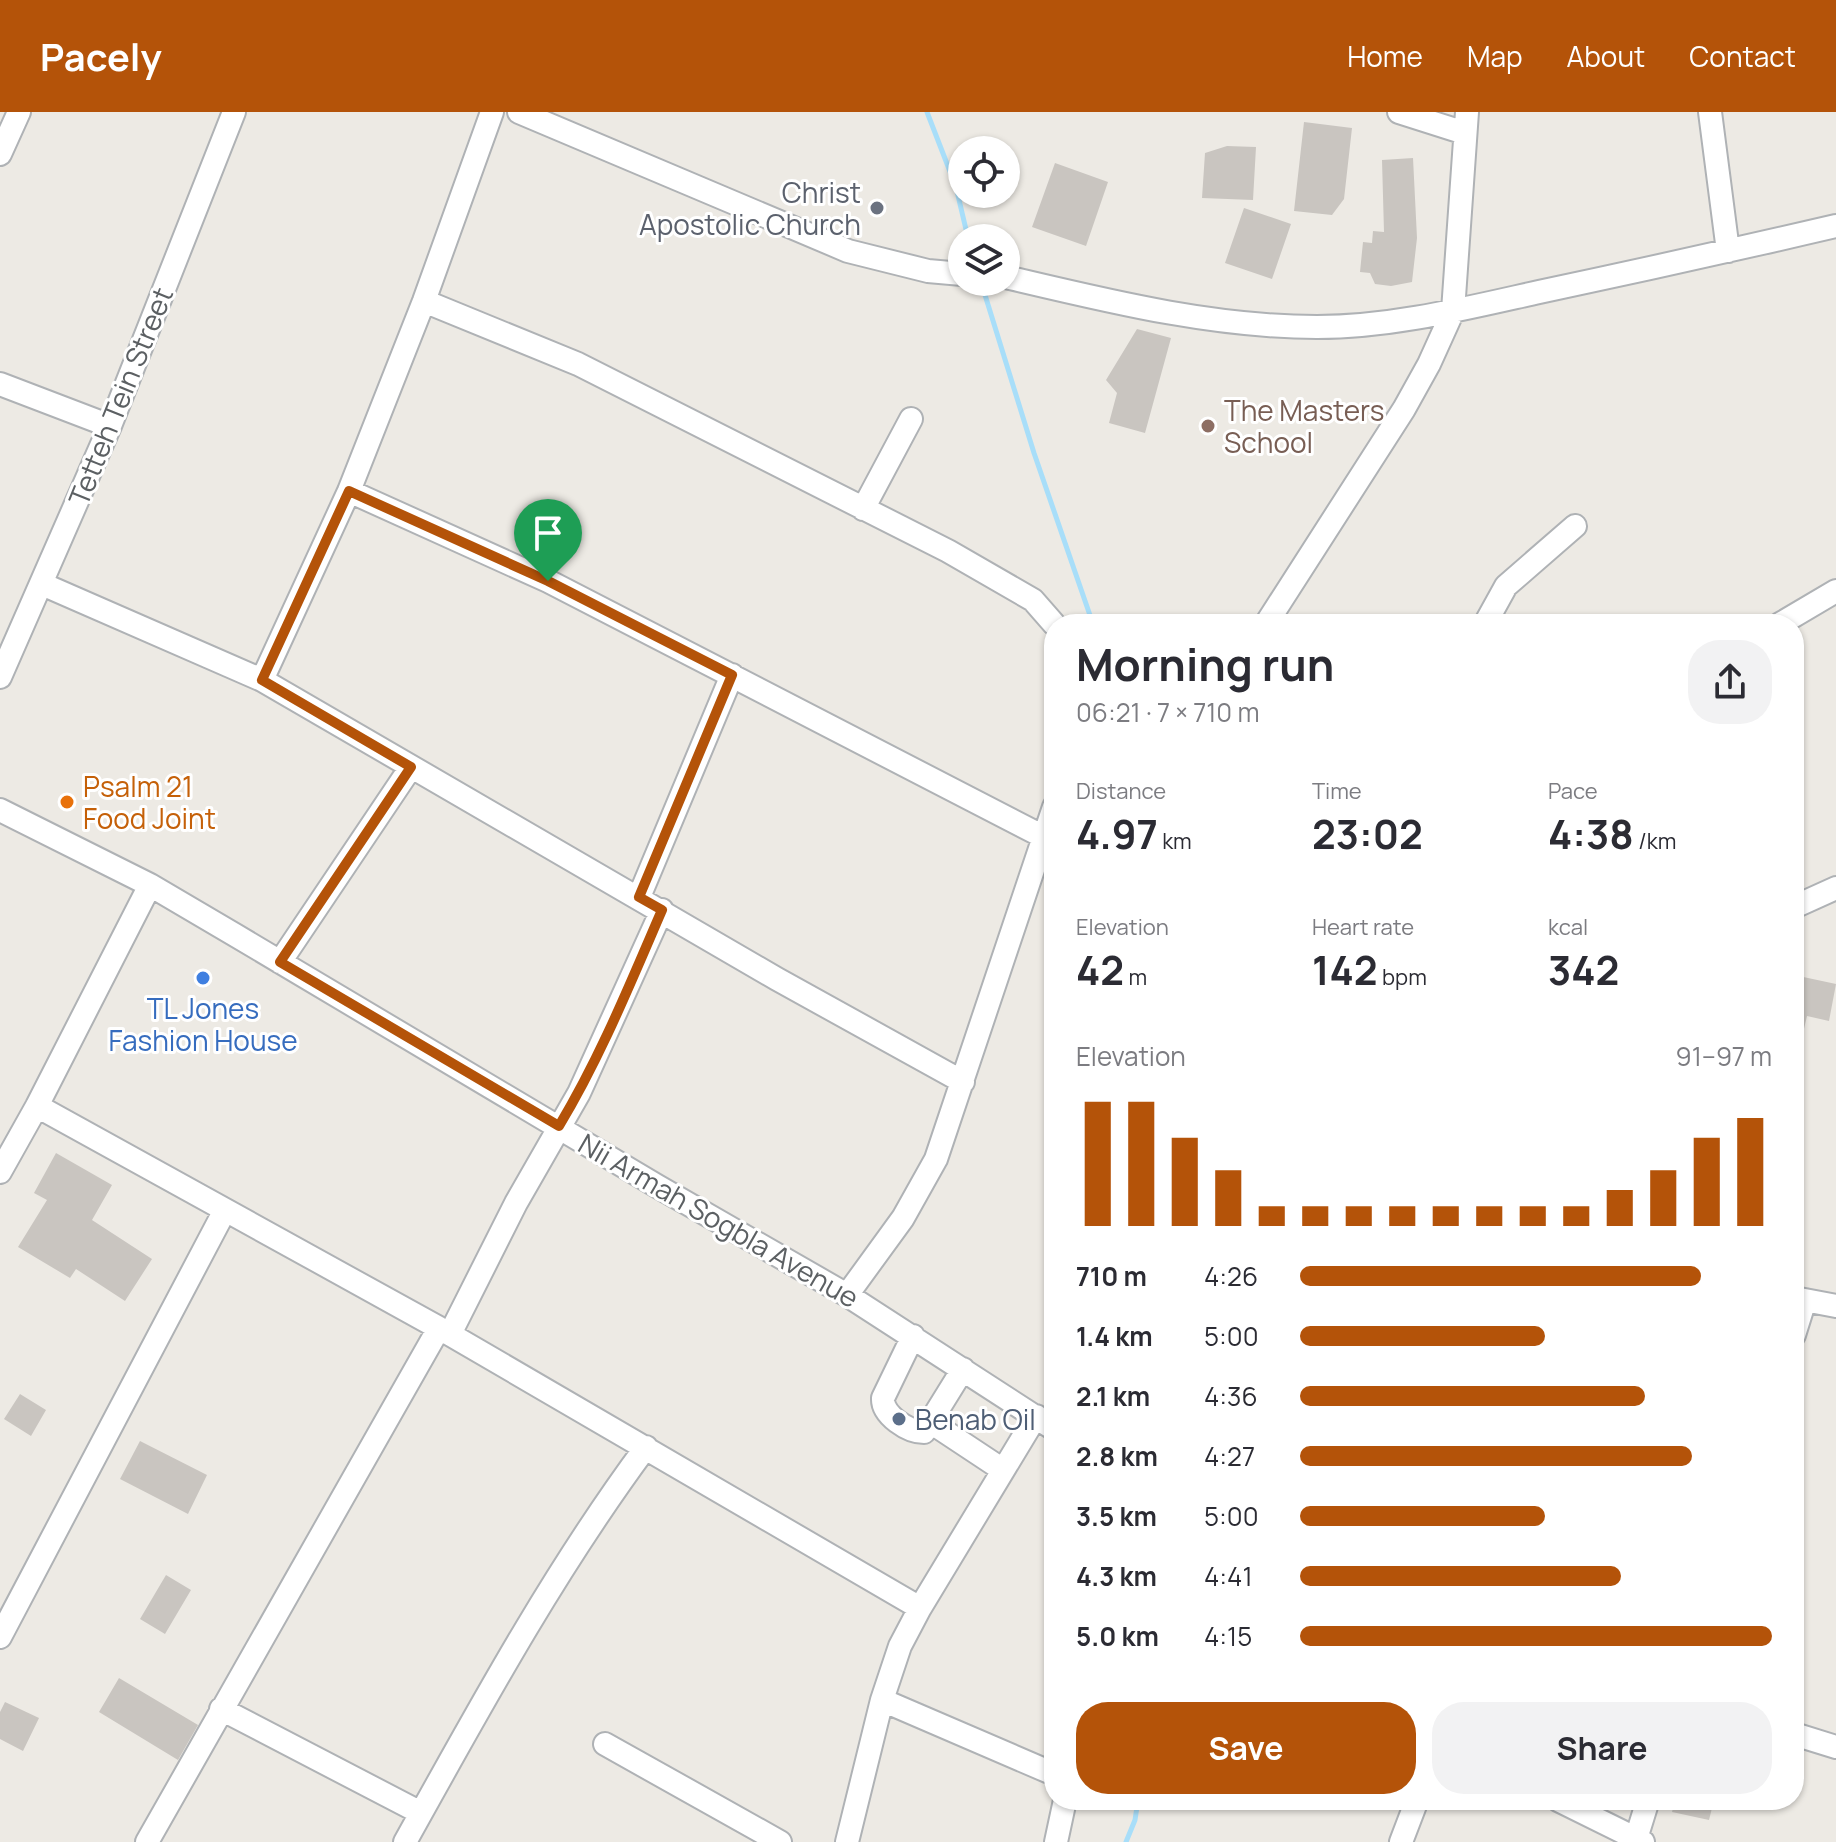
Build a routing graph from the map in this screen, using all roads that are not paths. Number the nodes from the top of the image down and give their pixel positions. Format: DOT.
graph roads {
  1 [pos="19,112"];
  2 [pos="234,112"];
  3 [pos="492,112"];
  4 [pos="519,112"];
  5 [pos="1399,112"];
  6 [pos="1710,112"];
  7 [pos="1466,122"];
  8 [pos="0,154"];
  9 [pos="1836,226"];
  10 [pos="1728,251"];
  11 [pos="948,273"];
  12 [pos="1020,280"];
  13 [pos="424,301"];
  14 [pos="1453,311"];
  15 [pos="0,384"];
  16 [pos="911,419"];
  17 [pos="110,426"];
  18 [pos="349,491"];
  19 [pos="863,509"];
  20 [pos="1575,526"];
  21 [pos="42,584"];
  22 [pos="1836,591"];
  23 [pos="1045,614"];
  24 [pos="1272,614"];
  25 [pos="1491,614"];
  26 [pos="1797,614"];
  27 [pos="732,675"];
  28 [pos="0,677"];
  29 [pos="262,680"];
  30 [pos="411,767"];
  31 [pos="0,810"];
  32 [pos="1044,837"];
  33 [pos="150,885"];
  34 [pos="1836,888"];
  35 [pos="639,897"];
  36 [pos="1804,902"];
  37 [pos="662,910"];
  38 [pos="280,962"];
  39 [pos="963,1082"];
  40 [pos="37,1106"];
  41 [pos="559,1126"];
  42 [pos="6,1146"];
  43 [pos="0,1172"];
  44 [pos="224,1212"];
  45 [pos="847,1295"];
  46 [pos="1804,1300"];
  47 [pos="1836,1306"];
  48 [pos="445,1331"];
  49 [pos="913,1336"];
  50 [pos="963,1369"];
  51 [pos="1044,1421"];
  52 [pos="932,1423"];
  53 [pos="1044,1429"];
  54 [pos="646,1447"];
  55 [pos="1003,1470"];
  56 [pos="920,1608"];
  57 [pos="0,1637"];
  58 [pos="882,1700"];
  59 [pos="221,1709"];
  60 [pos="1804,1737"];
  61 [pos="605,1744"];
  62 [pos="1836,1747"];
  63 [pos="1044,1770"];
  64 [pos="1063,1810"];
  65 [pos="1413,1810"];
  66 [pos="1578,1810"];
  67 [pos="1646,1810"];
  68 [pos="421,1813"];
  69 [pos="1638,1841"];
  70 [pos="147,1842"];
  71 [pos="405,1842"];
  72 [pos="780,1842"];
  73 [pos="847,1842"];
  74 [pos="1056,1842"];
  75 [pos="1401,1842"];
  1 -- 8 [label="street"];
  2 -- 17 [label="street, Tetteh Tein Street"];
  3 -- 13 [label="street"];
  4 -- 11 [label="street"];
  5 -- 7 [label="street"];
  6 -- 10 [label="street"];
  7 -- 14 [label="street"];
  9 -- 10 [label="street"];
  10 -- 14 [label="street"];
  12 -- 14 [label="street"];
  13 -- 18 [label="street"];
  13 -- 19 [label="street"];
  14 -- 24 [label="street"];
  15 -- 17 [label="street"];
  16 -- 19 [label="street"];
  17 -- 21 [label="street, Tetteh Tein Street"];
  18 -- 27 [label="street"];
  18 -- 29 [label="street"];
  19 -- 23 [label="street"];
  20 -- 25 [label="street"];
  21 -- 28 [label="street, Tetteh Tein Street"];
  21 -- 29 [label="street"];
  22 -- 26 [label="street"];
  27 -- 32 [label="street"];
  27 -- 35 [label="street"];
  29 -- 30 [label="street"];
  30 -- 35 [label="street"];
  30 -- 38 [label="street"];
  31 -- 33 [label="street, Nii Armah Sogbla Avenue"];
  32 -- 39 [label="street"];
  33 -- 38 [label="street, Nii Armah Sogbla Avenue"];
  33 -- 40 [label="street"];
  34 -- 36 [label="street"];
  35 -- 37 [label="street"];
  37 -- 39 [label="street"];
  37 -- 41 [label="street"];
  38 -- 41 [label="street, Nii Armah Sogbla Avenue"];
  39 -- 45 [label="street"];
  40 -- 42 [label="street"];
  40 -- 44 [label="street"];
  41 -- 45 [label="street, Nii Armah Sogbla Avenue"];
  41 -- 48 [label="street"];
  42 -- 43 [label="street"];
  44 -- 48 [label="street"];
  44 -- 57 [label="street"];
  45 -- 49 [label="street, Nii Armah Sogbla Avenue"];
  46 -- 47 [label="street"];
  48 -- 54 [label="street"];
  48 -- 59 [label="street"];
  49 -- 50 [label="street, Nii Armah Sogbla Avenue"];
  49 -- 52 [label="street"];
  50 -- 51 [label="street, Nii Armah Sogbla Avenue"];
  50 -- 52 [label="street"];
  52 -- 55 [label="street"];
  53 -- 55 [label="street"];
  54 -- 56 [label="street"];
  54 -- 68 [label="street"];
  55 -- 56 [label="street"];
  56 -- 58 [label="street"];
  58 -- 63 [label="street"];
  58 -- 73 [label="street"];
  59 -- 68 [label="street"];
  59 -- 70 [label="street"];
  60 -- 62 [label="street"];
  61 -- 72 [label="street"];
  64 -- 74 [label="street"];
  65 -- 75 [label="street"];
  66 -- 69 [label="street"];
  67 -- 69 [label="street"];
  68 -- 71 [label="street"];
}
